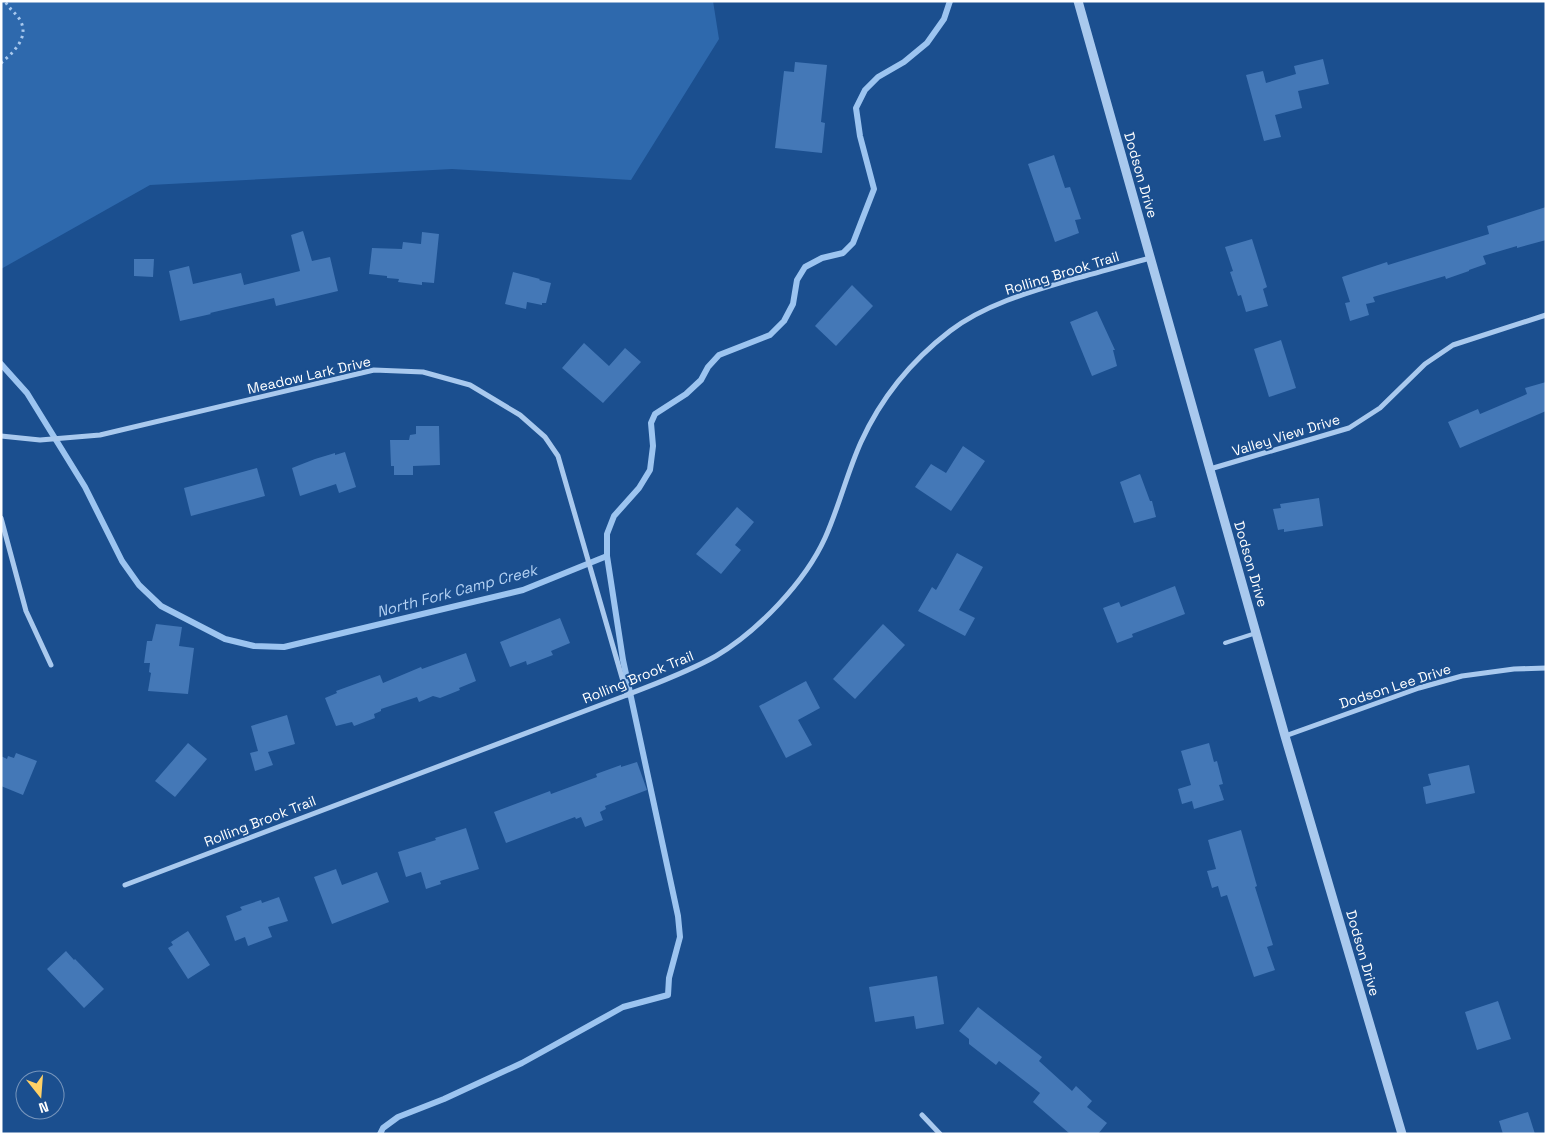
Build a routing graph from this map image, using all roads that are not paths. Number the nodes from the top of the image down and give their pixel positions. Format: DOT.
graph roads {
  1 [pos="1078,1"];
  2 [pos="1150,258"];
  3 [pos="1546,315"];
  4 [pos="1,436"];
  5 [pos="1210,470"];
  6 [pos="1,518"];
  7 [pos="1256,633"];
  8 [pos="1225,643"];
  9 [pos="51,665"];
  10 [pos="1546,668"];
  11 [pos="626,695"];
  12 [pos="1285,736"];
  13 [pos="125,884"];
  14 [pos="922,1115"];
  15 [pos="940,1134"];
  16 [pos="1402,1134"];
  1 -- 2 [label="street, Dodson Drive"];
  2 -- 5 [label="street, Dodson Drive"];
  2 -- 11 [label="street, Rolling Brook Trail"];
  3 -- 5 [label="street, Valley View Drive"];
  4 -- 11 [label="street, Meadow Lark Drive"];
  5 -- 7 [label="street, Dodson Drive"];
  6 -- 9 [label="street"];
  7 -- 8 [label="lane"];
  7 -- 12 [label="street, Dodson Drive"];
  10 -- 12 [label="street, Dodson Lee Drive"];
  11 -- 13 [label="street, Rolling Brook Trail"];
  12 -- 16 [label="street, Dodson Drive"];
  14 -- 15 [label="street"];
}
